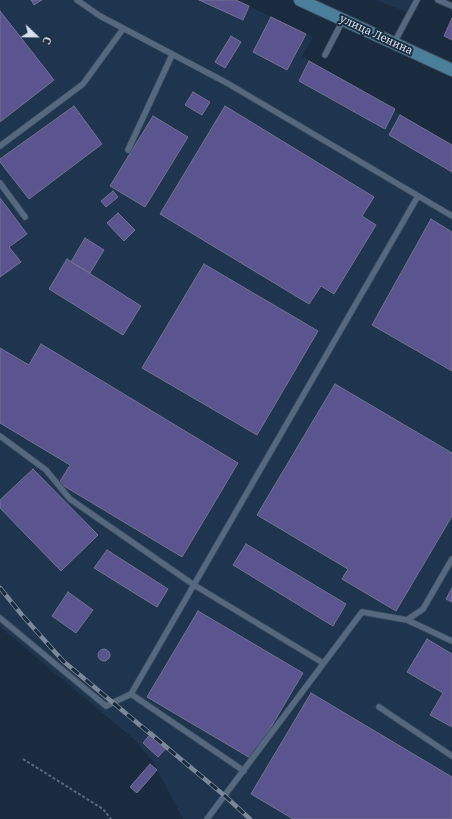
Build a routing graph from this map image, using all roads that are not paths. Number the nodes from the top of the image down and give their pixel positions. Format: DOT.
graph roads {
  1 [pos="77,0"];
  2 [pos="417,0"];
  3 [pos="438,0"];
  4 [pos="305,1"];
  5 [pos="452,6"];
  6 [pos="343,20"];
  7 [pos="123,29"];
  8 [pos="394,43"];
  9 [pos="172,55"];
  10 [pos="325,55"];
  11 [pos="452,70"];
  12 [pos="0,146"];
  13 [pos="128,150"];
  14 [pos="0,183"];
  15 [pos="418,196"];
  16 [pos="452,216"];
  17 [pos="25,217"];
  18 [pos="0,436"];
  19 [pos="452,559"];
  20 [pos="194,585"];
  21 [pos="0,618"];
  22 [pos="407,620"];
  23 [pos="452,641"];
  24 [pos="324,663"];
  25 [pos="131,694"];
  26 [pos="379,707"];
  27 [pos="452,756"];
  28 [pos="244,771"];
  29 [pos="207,819"];
  1 -- 7 [label="lane"];
  2 -- 8 [label="lane"];
  3 -- 5 [label="lane"];
  4 -- 6 [label="street, улица Ленина"];
  6 -- 8 [label="street, улица Ленина"];
  6 -- 10 [label="lane"];
  7 -- 9 [label="lane"];
  7 -- 12 [label="lane"];
  8 -- 11 [label="street, улица Ленина"];
  9 -- 13 [label="lane"];
  9 -- 15 [label="lane"];
  14 -- 17 [label="lane"];
  15 -- 16 [label="lane"];
  15 -- 20 [label="lane"];
  18 -- 20 [label="lane"];
  19 -- 22 [label="lane"];
  20 -- 24 [label="lane"];
  20 -- 25 [label="lane"];
  21 -- 25 [label="lane"];
  22 -- 23 [label="lane"];
  22 -- 24 [label="lane"];
  24 -- 28 [label="lane"];
  25 -- 28 [label="lane"];
  26 -- 27 [label="lane"];
  28 -- 29 [label="lane"];
}
